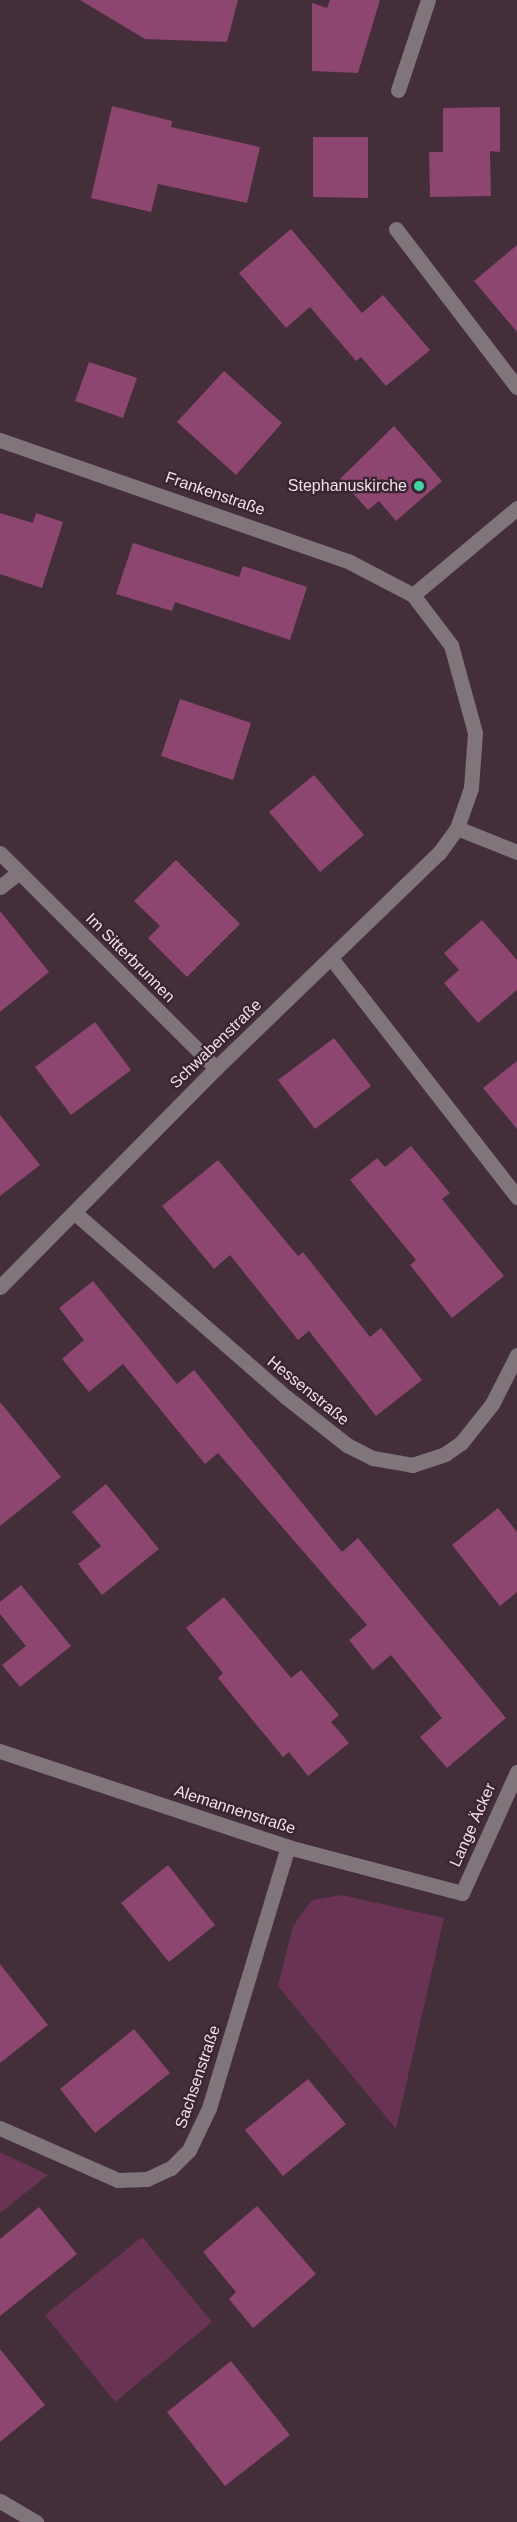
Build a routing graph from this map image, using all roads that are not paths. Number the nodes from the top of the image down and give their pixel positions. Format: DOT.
graph roads {
  1 [pos="428,0"];
  2 [pos="398,90"];
  3 [pos="396,229"];
  4 [pos="517,387"];
  5 [pos="0,440"];
  6 [pos="517,508"];
  7 [pos="413,595"];
  8 [pos="457,828"];
  9 [pos="517,852"];
  10 [pos="0,853"];
  11 [pos="19,872"];
  12 [pos="0,887"];
  13 [pos="331,958"];
  14 [pos="216,1068"];
  15 [pos="517,1197"];
  16 [pos="75,1214"];
  17 [pos="0,1287"];
  18 [pos="517,1355"];
  19 [pos="0,1751"];
  20 [pos="517,1772"];
  21 [pos="288,1847"];
  22 [pos="462,1893"];
  23 [pos="0,2128"];
  24 [pos="0,2501"];
  25 [pos="36,2522"];
  1 -- 2 [label="street"];
  3 -- 4 [label="street"];
  5 -- 7 [label="street, Frankenstraße"];
  6 -- 7 [label="street"];
  7 -- 8 [label="street, Frankenstraße"];
  8 -- 9 [label="street"];
  8 -- 13 [label="street, Schwabenstraße"];
  10 -- 11 [label="street, Im Sitterbrunnen"];
  11 -- 12 [label="street"];
  11 -- 14 [label="street, Im Sitterbrunnen"];
  13 -- 14 [label="street, Schwabenstraße"];
  13 -- 15 [label="street"];
  14 -- 16 [label="street, Schwabenstraße"];
  16 -- 17 [label="street, Schwabenstraße"];
  16 -- 18 [label="street, Hessenstraße"];
  19 -- 21 [label="street, Alemannenstraße"];
  20 -- 22 [label="street, Lange Äcker"];
  21 -- 22 [label="street, Alemannenstraße"];
  21 -- 23 [label="street, Sachsenstraße"];
  24 -- 25 [label="street"];
}
